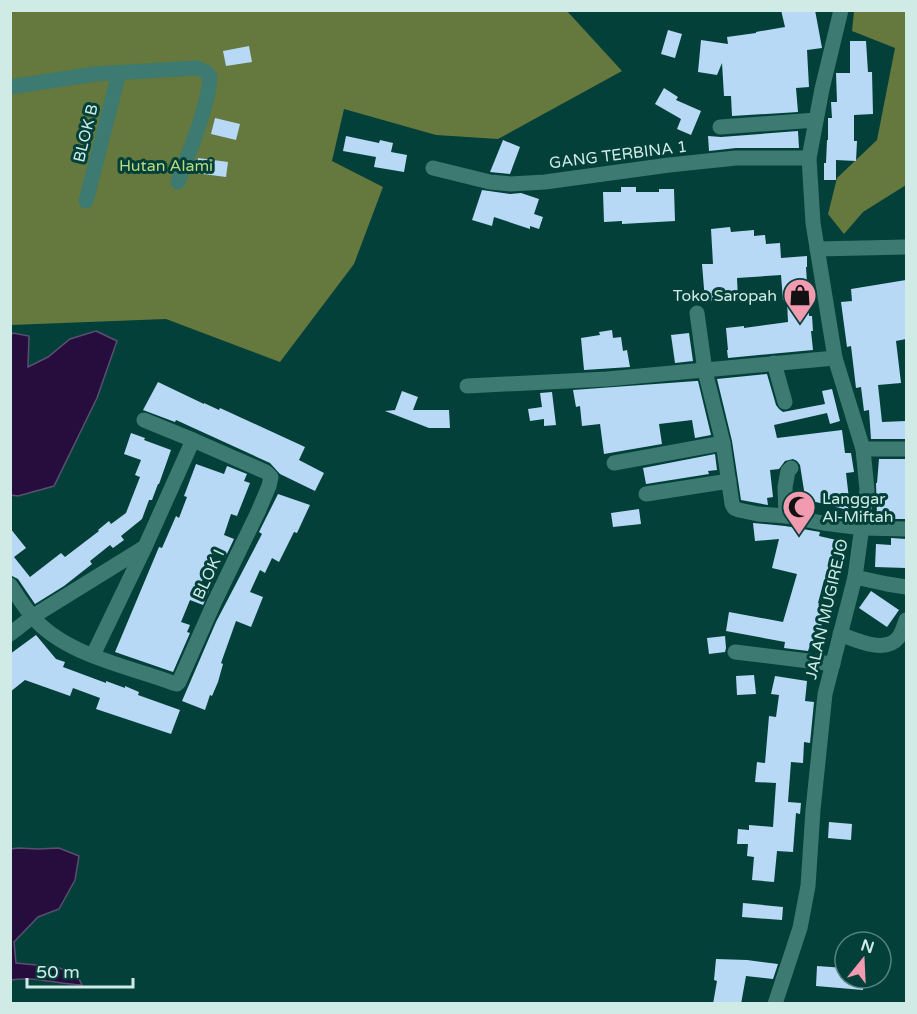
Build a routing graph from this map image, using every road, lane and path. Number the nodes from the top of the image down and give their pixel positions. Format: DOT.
graph roads {
  1 [pos="841,10"];
  2 [pos="119,73"];
  3 [pos="10,87"];
  4 [pos="816,120"];
  5 [pos="720,127"];
  6 [pos="809,158"];
  7 [pos="433,168"];
  8 [pos="178,182"];
  9 [pos="86,201"];
  10 [pos="906,247"];
  11 [pos="817,249"];
  12 [pos="697,313"];
  13 [pos="835,358"];
  14 [pos="774,363"];
  15 [pos="705,371"];
  16 [pos="468,386"];
  17 [pos="785,402"];
  18 [pos="144,420"];
  19 [pos="193,440"];
  20 [pos="723,443"];
  21 [pos="863,449"];
  22 [pos="906,449"];
  23 [pos="614,463"];
  24 [pos="791,468"];
  25 [pos="729,481"];
  26 [pos="646,494"];
  27 [pos="786,516"];
  28 [pos="863,528"];
  29 [pos="906,530"];
  30 [pos="145,547"];
  31 [pos="855,577"];
  32 [pos="10,585"];
  33 [pos="906,587"];
  34 [pos="32,617"];
  35 [pos="906,620"];
  36 [pos="10,634"];
  37 [pos="840,634"];
  38 [pos="735,652"];
  39 [pos="93,655"];
  40 [pos="832,664"];
  41 [pos="775,1004"];
  1 -- 4 [label="street, JALAN MUGIREJO"];
  2 -- 3 [label="street"];
  2 -- 8 [label="street"];
  2 -- 9 [label="street, BLOK B"];
  4 -- 5 [label="street"];
  4 -- 6 [label="street, JALAN MUGIREJO"];
  6 -- 7 [label="street, GANG TERBINA 1"];
  6 -- 11 [label="street, JALAN MUGIREJO"];
  10 -- 11 [label="street"];
  11 -- 13 [label="street, JALAN MUGIREJO"];
  12 -- 15 [label="street"];
  13 -- 14 [label="street"];
  13 -- 21 [label="street, JALAN MUGIREJO"];
  14 -- 15 [label="street"];
  14 -- 17 [label="street"];
  15 -- 16 [label="street"];
  15 -- 20 [label="street"];
  18 -- 19 [label="street, BLOK I"];
  19 -- 30 [label="street"];
  19 -- 39 [label="street, BLOK I"];
  20 -- 23 [label="street"];
  20 -- 25 [label="street"];
  21 -- 22 [label="street"];
  21 -- 28 [label="street, JALAN MUGIREJO"];
  24 -- 27 [label="street"];
  25 -- 26 [label="street"];
  25 -- 27 [label="street"];
  27 -- 28 [label="street"];
  28 -- 29 [label="street"];
  28 -- 31 [label="street, JALAN MUGIREJO"];
  30 -- 34 [label="street"];
  30 -- 39 [label="street"];
  31 -- 33 [label="street"];
  31 -- 37 [label="street, JALAN MUGIREJO"];
  32 -- 34 [label="street, BLOK I"];
  34 -- 36 [label="street"];
  34 -- 39 [label="street, BLOK I"];
  35 -- 37 [label="street"];
  37 -- 40 [label="street, JALAN MUGIREJO"];
  38 -- 40 [label="street"];
  40 -- 41 [label="street, JALAN MUGIREJO"];
}
